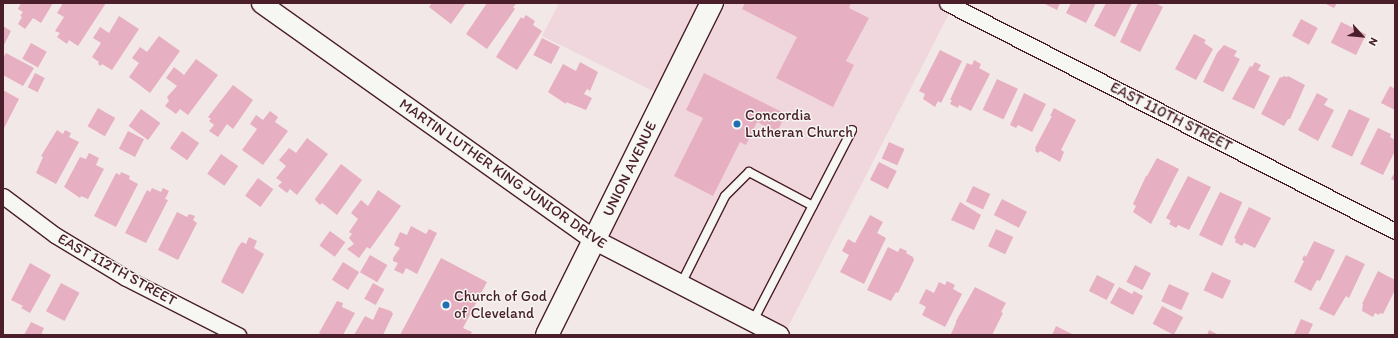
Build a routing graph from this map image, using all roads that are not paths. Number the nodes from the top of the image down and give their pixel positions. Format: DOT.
graph roads {
  1 [pos="260,3"];
  2 [pos="712,3"];
  3 [pos="947,3"];
  4 [pos="852,130"];
  5 [pos="3,196"];
  6 [pos="813,206"];
  7 [pos="1395,231"];
  8 [pos="595,240"];
  9 [pos="680,284"];
  10 [pos="753,321"];
  11 [pos="238,335"];
  12 [pos="548,335"];
  13 [pos="779,335"];
  1 -- 8 [label="street, MARTIN LUTHER KING JUNIOR DRIVE"];
  2 -- 8 [label="main road, UNION AVENUE"];
  3 -- 7 [label="street, EAST 110TH STREET"];
  4 -- 6 [label="lane"];
  5 -- 11 [label="street, EAST 112TH STREET"];
  6 -- 9 [label="lane"];
  6 -- 10 [label="lane"];
  8 -- 9 [label="street, MARTIN LUTHER KING JUNIOR DRIVE"];
  8 -- 12 [label="main road, UNION AVENUE"];
  9 -- 10 [label="street, MARTIN LUTHER KING JUNIOR DRIVE"];
  10 -- 13 [label="street, MARTIN LUTHER KING JUNIOR DRIVE"];
}
